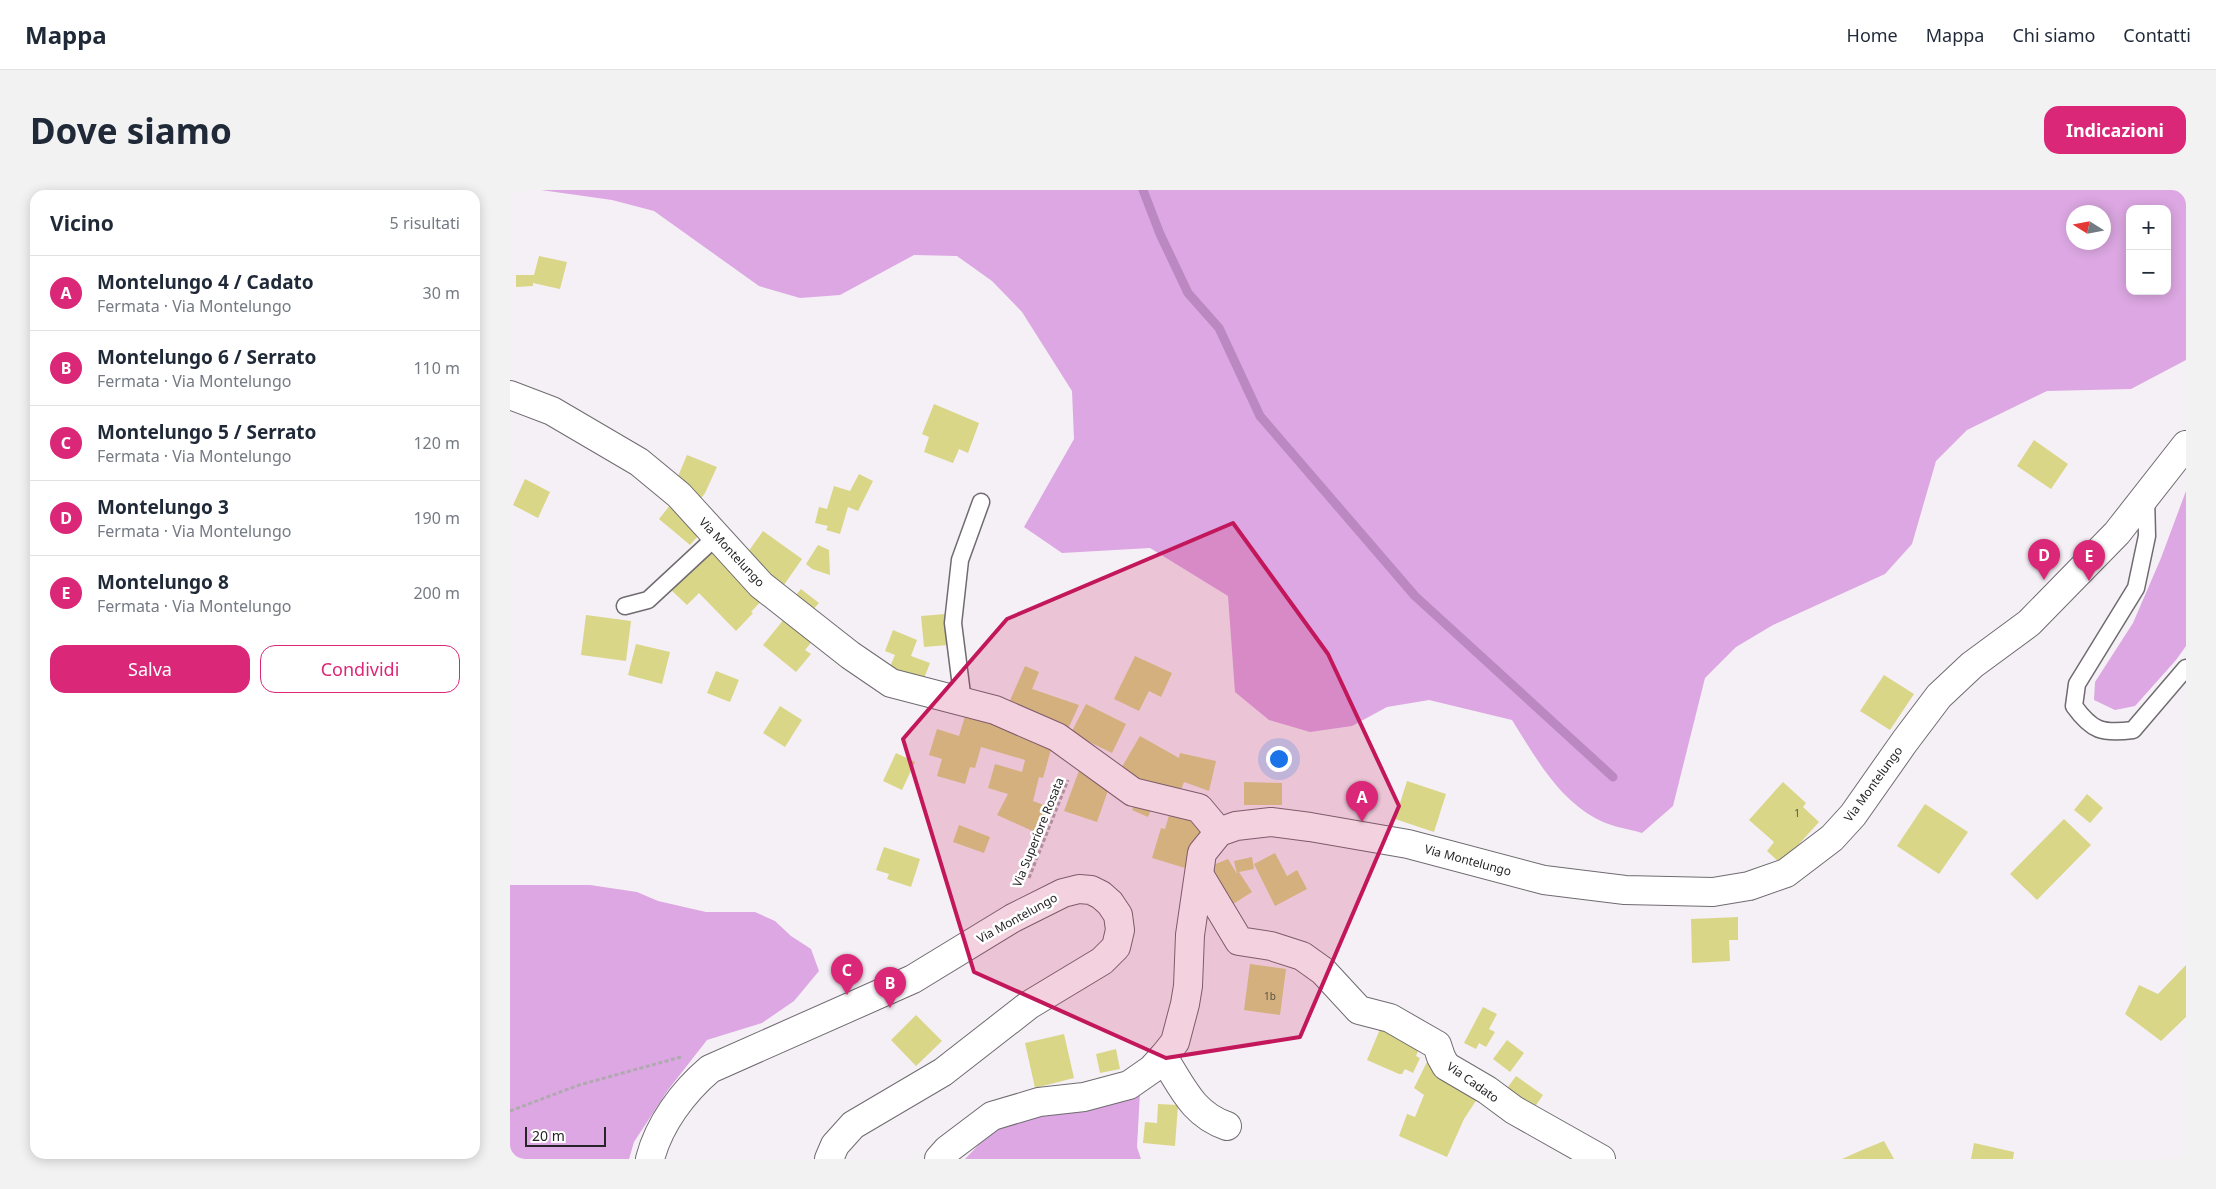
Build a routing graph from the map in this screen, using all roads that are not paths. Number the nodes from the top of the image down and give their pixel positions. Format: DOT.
graph roads {
  1 [pos="510,395"];
  2 [pos="2186,445"];
  3 [pos="2146,496"];
  4 [pos="981,502"];
  5 [pos="716,536"];
  6 [pos="625,606"];
  7 [pos="2186,668"];
  8 [pos="963,702"];
  9 [pos="1220,832"];
  10 [pos="1200,876"];
  11 [pos="1163,1058"];
  12 [pos="1227,1126"];
  13 [pos="650,1159"];
  14 [pos="829,1159"];
  15 [pos="939,1159"];
  16 [pos="1601,1159"];
  1 -- 5 [label="street, Via Montelungo"];
  2 -- 3 [label="street, Via Montelungo"];
  3 -- 7 [label="lane"];
  3 -- 9 [label="street, Via Montelungo"];
  4 -- 8 [label="lane"];
  5 -- 6 [label="lane"];
  5 -- 8 [label="street, Via Montelungo"];
  8 -- 9 [label="street, Via Montelungo"];
  9 -- 10 [label="street"];
  10 -- 11 [label="street"];
  10 -- 16 [label="street, Via Cadato"];
  11 -- 12 [label="street"];
  11 -- 15 [label="street"];
  13 -- 14 [label="street, Via Montelungo"];
}
